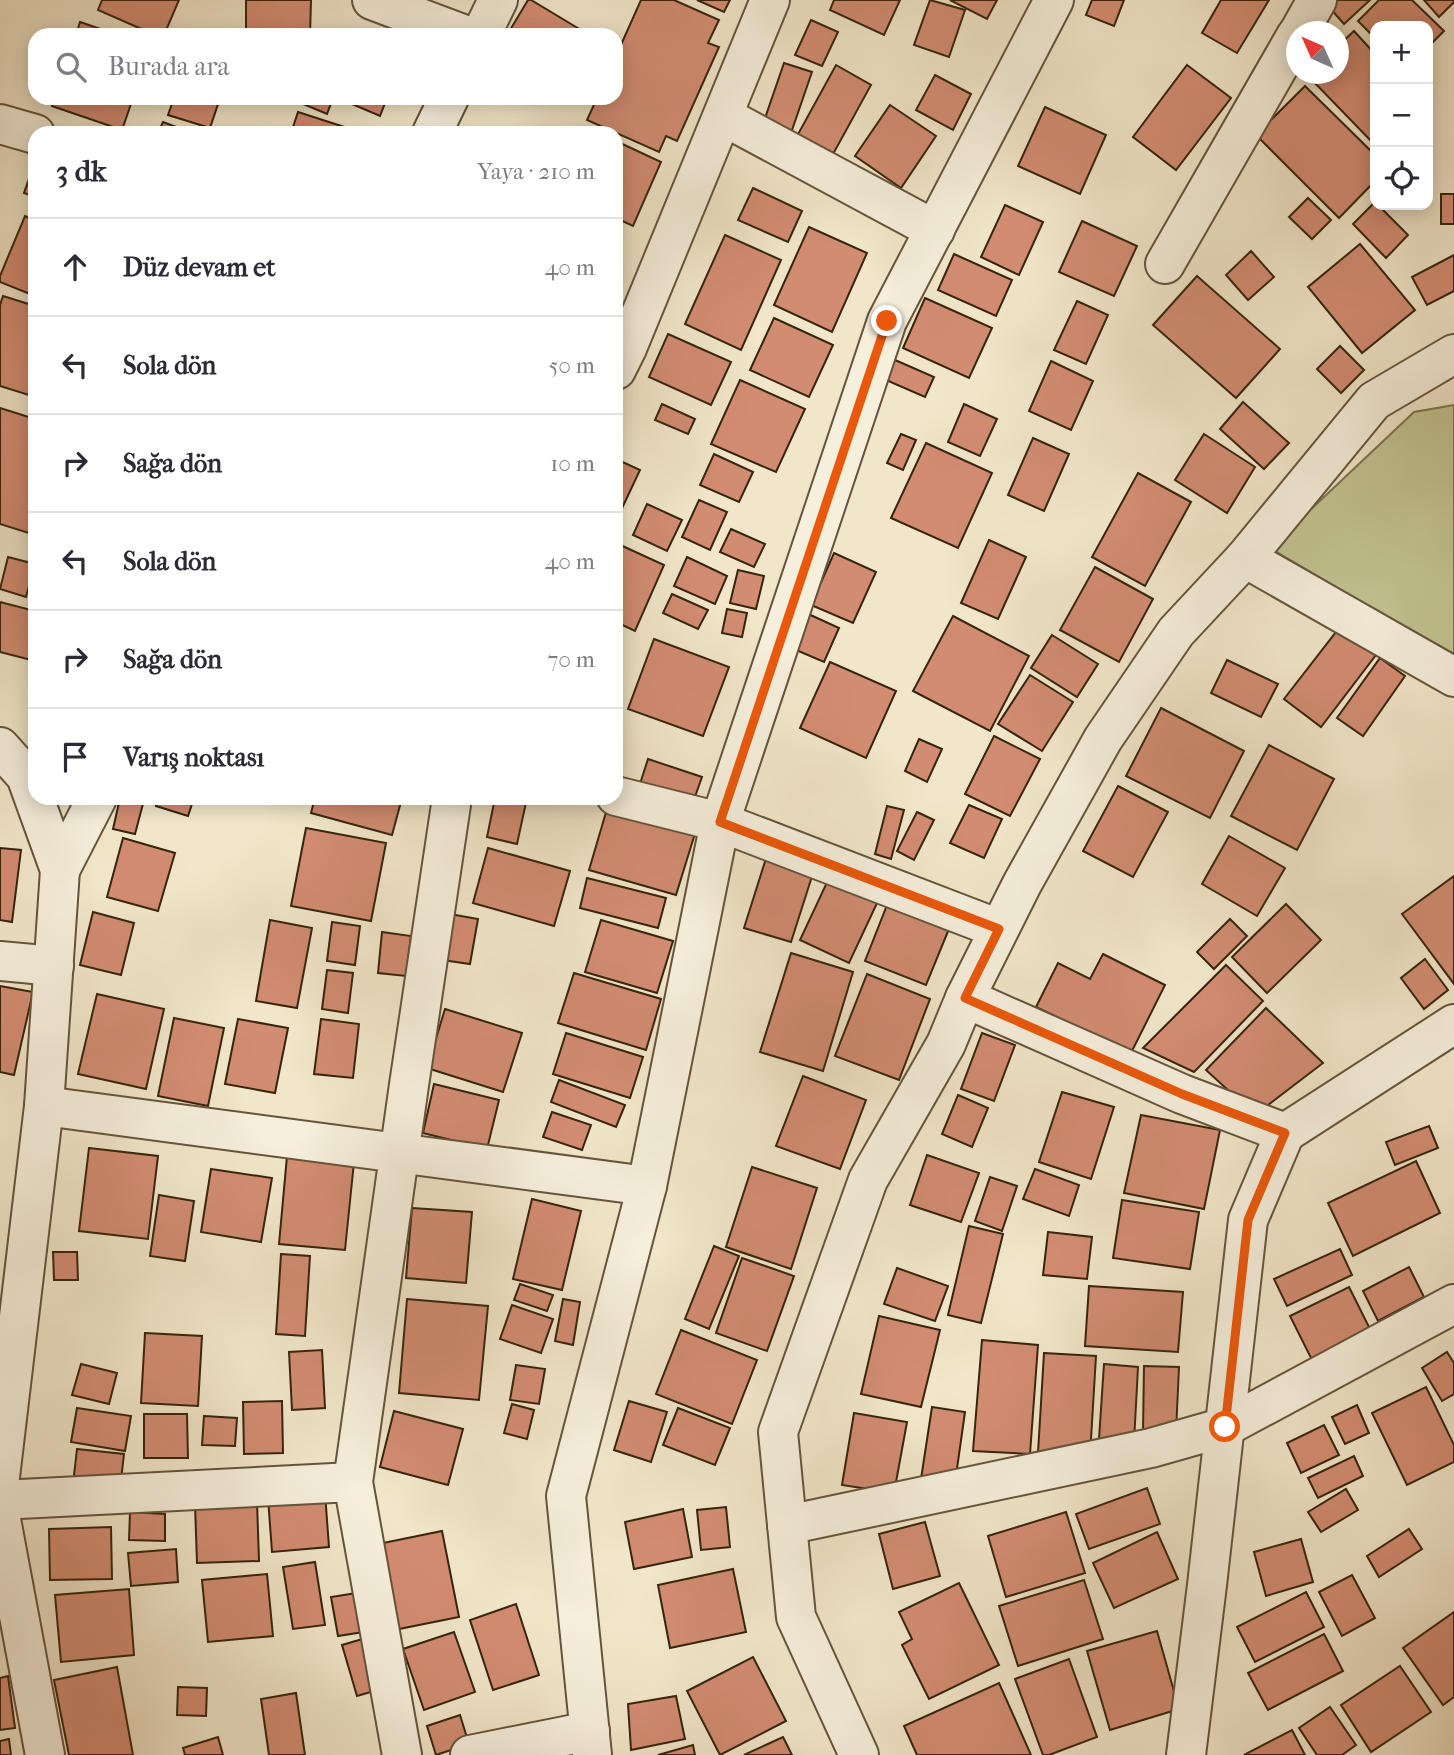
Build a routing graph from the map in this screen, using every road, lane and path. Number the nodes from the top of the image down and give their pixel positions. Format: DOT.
graph roads {
  1 [pos="372,0"];
  2 [pos="498,0"];
  3 [pos="770,0"];
  4 [pos="1054,0"];
  5 [pos="1317,0"];
  6 [pos="1305,21"];
  7 [pos="446,28"];
  8 [pos="484,28"];
  9 [pos="1286,55"];
  10 [pos="446,105"];
  11 [pos="723,116"];
  12 [pos="0,124"];
  13 [pos="435,126"];
  14 [pos="28,132"];
  15 [pos="935,230"];
  16 [pos="1165,264"];
  17 [pos="623,347"];
  18 [pos="1454,354"];
  19 [pos="1245,558"];
  20 [pos="1454,677"];
  21 [pos="0,747"];
  22 [pos="28,782"];
  23 [pos="623,798"];
  24 [pos="36,805"];
  25 [pos="93,805"];
  26 [pos="452,805"];
  27 [pos="720,822"];
  28 [pos="60,870"];
  29 [pos="999,929"];
  30 [pos="0,961"];
  31 [pos="54,966"];
  32 [pos="965,998"];
  33 [pos="1454,1024"];
  34 [pos="44,1107"];
  35 [pos="1285,1133"];
  36 [pos="400,1152"];
  37 [pos="648,1186"];
  38 [pos="1454,1304"];
  39 [pos="1225,1427"];
  40 [pos="0,1477"];
  41 [pos="353,1482"];
  42 [pos="0,1500"];
  43 [pos="0,1514"];
  44 [pos="787,1525"];
  45 [pos="591,1743"];
  46 [pos="45,1755"];
  47 [pos="402,1755"];
  48 [pos="470,1755"];
  49 [pos="859,1755"];
  50 [pos="1186,1755"];
  1 -- 7 [label="street"];
  2 -- 8 [label="street"];
  3 -- 11 [label="street"];
  4 -- 15 [label="street"];
  5 -- 6 [label="street"];
  9 -- 16 [label="street"];
  10 -- 13 [label="street"];
  11 -- 15 [label="street"];
  11 -- 17 [label="street"];
  12 -- 14 [label="street"];
  15 -- 27 [label="street"];
  18 -- 19 [label="street"];
  19 -- 20 [label="street"];
  19 -- 29 [label="street"];
  21 -- 22 [label="street"];
  23 -- 27 [label="street"];
  24 -- 28 [label="street"];
  25 -- 28 [label="street"];
  26 -- 36 [label="street"];
  27 -- 29 [label="street"];
  27 -- 37 [label="street"];
  28 -- 31 [label="street"];
  29 -- 32 [label="street"];
  30 -- 31 [label="street"];
  31 -- 34 [label="street"];
  32 -- 35 [label="street"];
  32 -- 44 [label="street"];
  33 -- 35 [label="street"];
  34 -- 36 [label="street"];
  34 -- 40 [label="street"];
  35 -- 39 [label="street"];
  36 -- 37 [label="street"];
  36 -- 41 [label="street"];
  37 -- 45 [label="street"];
  38 -- 39 [label="street"];
  39 -- 44 [label="street"];
  39 -- 50 [label="street"];
  41 -- 42 [label="street"];
  41 -- 47 [label="street"];
  43 -- 46 [label="street"];
  44 -- 49 [label="street"];
  45 -- 48 [label="street"];
}
